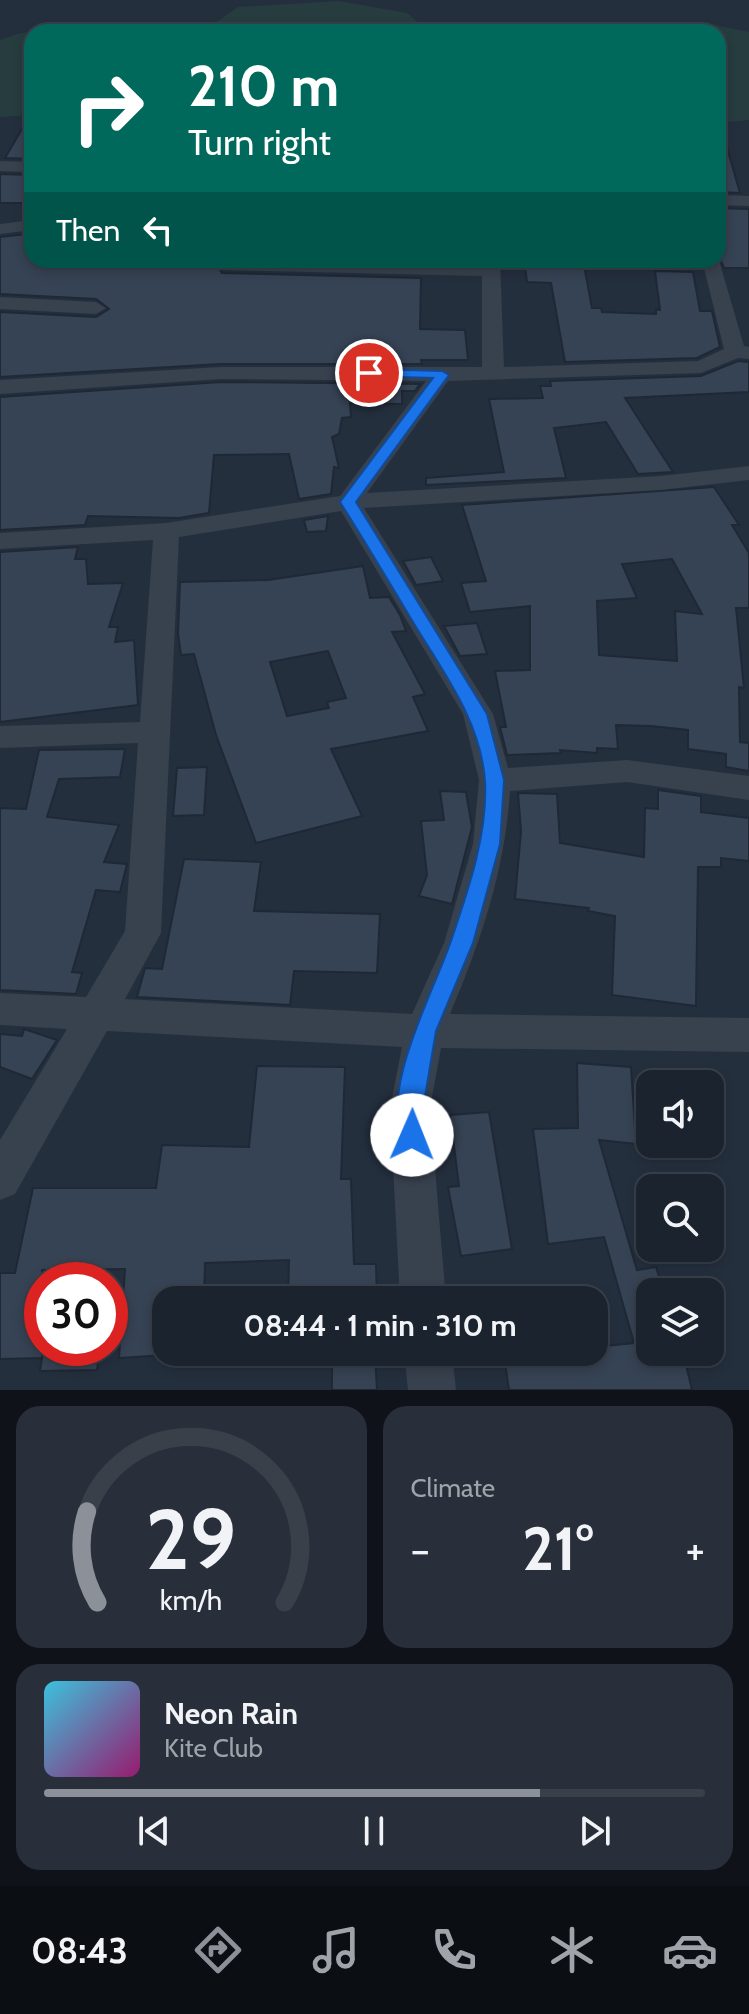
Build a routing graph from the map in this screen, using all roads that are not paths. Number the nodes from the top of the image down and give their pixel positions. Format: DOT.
graph roads {
  1 [pos="0,166"];
  2 [pos="24,167"];
  3 [pos="726,200"];
  4 [pos="749,201"];
  5 [pos="24,226"];
  6 [pos="0,229"];
  7 [pos="491,268"];
  8 [pos="714,268"];
  9 [pos="0,303"];
  10 [pos="96,308"];
  11 [pos="742,353"];
  12 [pos="493,371"];
  13 [pos="442,375"];
  14 [pos="0,387"];
  15 [pos="749,473"];
  16 [pos="348,502"];
  17 [pos="166,531"];
  18 [pos="0,541"];
  19 [pos="155,732"];
  20 [pos="0,737"];
  21 [pos="495,780"];
  22 [pos="749,788"];
  23 [pos="0,1009"];
  24 [pos="96,1012"];
  25 [pos="424,1031"];
  26 [pos="749,1035"];
  27 [pos="0,1180"];
  28 [pos="422,1286"];
  29 [pos="429,1366"];
  30 [pos="432,1390"];
  1 -- 2 [label="street"];
  3 -- 4 [label="street"];
  5 -- 6 [label="street"];
  7 -- 12 [label="street"];
  8 -- 11 [label="street"];
  9 -- 10 [label="street"];
  11 -- 12 [label="street"];
  12 -- 13 [label="street"];
  13 -- 14 [label="street"];
  13 -- 16 [label="street"];
  15 -- 16 [label="street"];
  16 -- 17 [label="street"];
  16 -- 21 [label="street"];
  17 -- 18 [label="street"];
  17 -- 19 [label="street"];
  19 -- 20 [label="street"];
  19 -- 24 [label="street"];
  21 -- 22 [label="street"];
  21 -- 25 [label="street"];
  23 -- 24 [label="street"];
  24 -- 25 [label="street"];
  24 -- 27 [label="street"];
  25 -- 26 [label="street"];
  25 -- 28 [label="street"];
  29 -- 30 [label="street"];
}
